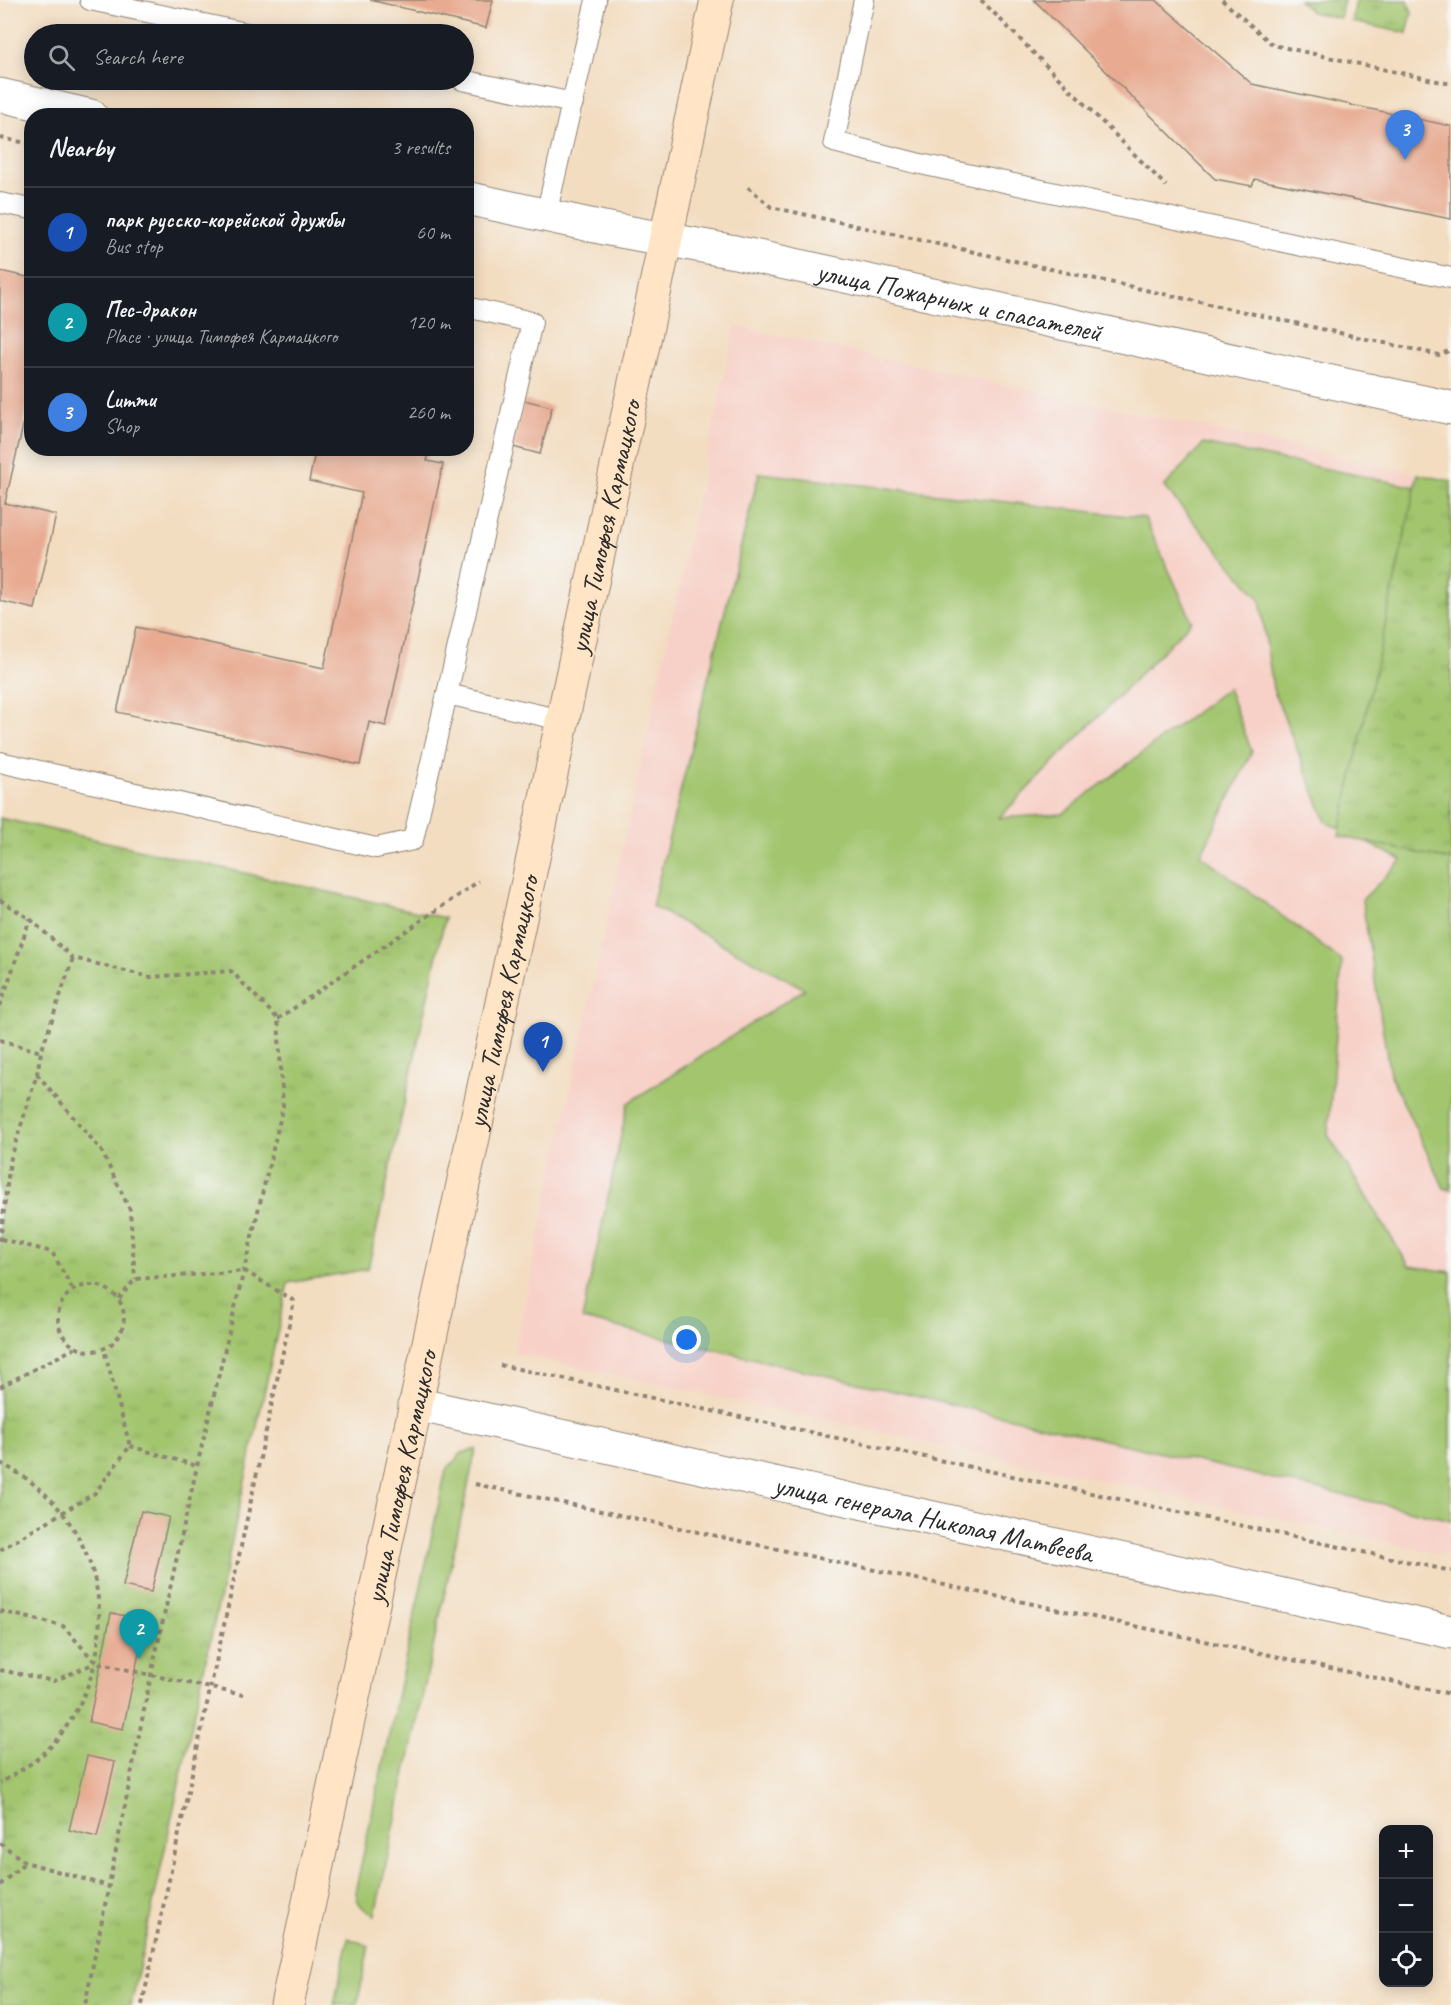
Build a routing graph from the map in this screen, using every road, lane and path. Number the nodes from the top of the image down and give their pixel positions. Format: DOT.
graph roads {
  1 [pos="90,0"];
  2 [pos="596,0"];
  3 [pos="717,0"];
  4 [pos="864,0"];
  5 [pos="1222,0"];
  6 [pos="980,1"];
  7 [pos="204,24"];
  8 [pos="474,82"];
  9 [pos="1451,84"];
  10 [pos="0,95"];
  11 [pos="573,103"];
  12 [pos="56,108"];
  13 [pos="0,138"];
  14 [pos="24,142"];
  15 [pos="748,187"];
  16 [pos="474,200"];
  17 [pos="0,202"];
  18 [pos="24,207"];
  19 [pos="546,215"];
  20 [pos="1205,225"];
  21 [pos="666,240"];
  22 [pos="1451,278"];
  23 [pos="474,310"];
  24 [pos="1451,350"];
  25 [pos="1451,408"];
  26 [pos="447,694"];
  27 [pos="562,720"];
  28 [pos="0,762"];
  29 [pos="479,881"];
  30 [pos="0,900"];
  31 [pos="30,919"];
  32 [pos="73,958"];
  33 [pos="0,1006"];
  34 [pos="278,1019"];
  35 [pos="0,1040"];
  36 [pos="42,1052"];
  37 [pos="38,1074"];
  38 [pos="0,1240"];
  39 [pos="245,1271"];
  40 [pos="135,1279"];
  41 [pos="73,1290"];
  42 [pos="119,1299"];
  43 [pos="75,1348"];
  44 [pos="104,1350"];
  45 [pos="500,1365"];
  46 [pos="0,1387"];
  47 [pos="415,1404"];
  48 [pos="130,1446"];
  49 [pos="0,1463"];
  50 [pos="197,1466"];
  51 [pos="475,1484"];
  52 [pos="61,1511"];
  53 [pos="0,1550"];
  54 [pos="1451,1571"];
  55 [pos="0,1611"];
  56 [pos="1451,1632"];
  57 [pos="96,1663"];
  58 [pos="0,1670"];
  59 [pos="152,1675"];
  60 [pos="208,1688"];
  61 [pos="1451,1694"];
  62 [pos="243,1695"];
  63 [pos="0,1783"];
  64 [pos="0,1843"];
  65 [pos="25,1862"];
  66 [pos="0,1885"];
  67 [pos="108,1886"];
  68 [pos="85,2005"];
  69 [pos="142,2005"];
  70 [pos="287,2005"];
  1 -- 7 [label="lane"];
  2 -- 11 [label="lane"];
  3 -- 21 [label="street, улица Тимофея Кармацкого"];
  4 -- 20 [label="lane"];
  5 -- 9 [label="path"];
  6 -- 20 [label="path"];
  8 -- 11 [label="lane"];
  10 -- 12 [label="street"];
  11 -- 19 [label="lane"];
  13 -- 14 [label="path"];
  15 -- 24 [label="path"];
  16 -- 19 [label="street, улица Пожарных и спасателей"];
  17 -- 18 [label="lane"];
  19 -- 21 [label="street, улица Пожарных и спасателей"];
  20 -- 22 [label="lane"];
  21 -- 25 [label="street, улица Пожарных и спасателей"];
  21 -- 27 [label="street, улица Тимофея Кармацкого"];
  23 -- 26 [label="lane"];
  26 -- 27 [label="lane"];
  26 -- 28 [label="lane"];
  27 -- 47 [label="street, улица Тимофея Кармацкого"];
  29 -- 34 [label="path"];
  30 -- 31 [label="path"];
  31 -- 32 [label="path"];
  31 -- 33 [label="path"];
  32 -- 34 [label="path"];
  32 -- 36 [label="path"];
  34 -- 39 [label="path"];
  35 -- 36 [label="path"];
  36 -- 37 [label="path"];
  37 -- 38 [label="path"];
  37 -- 40 [label="path"];
  38 -- 41 [label="path"];
  39 -- 40 [label="path"];
  39 -- 50 [label="path"];
  39 -- 60 [label="path"];
  40 -- 42 [label="path"];
  41 -- 42 [label="path"];
  41 -- 43 [label="path"];
  42 -- 44 [label="path"];
  43 -- 44 [label="path"];
  43 -- 46 [label="path"];
  44 -- 48 [label="path"];
  45 -- 54 [label="path"];
  47 -- 56 [label="street, улица генерала Николая Матвеева"];
  47 -- 70 [label="street, улица Тимофея Кармацкого"];
  48 -- 50 [label="path"];
  48 -- 52 [label="path"];
  49 -- 52 [label="path"];
  50 -- 59 [label="path"];
  51 -- 61 [label="path"];
  52 -- 53 [label="path"];
  52 -- 57 [label="path"];
  55 -- 57 [label="path"];
  57 -- 58 [label="path"];
  57 -- 59 [label="path"];
  57 -- 63 [label="path"];
  59 -- 60 [label="path"];
  59 -- 67 [label="path"];
  60 -- 62 [label="path"];
  60 -- 69 [label="path"];
  64 -- 65 [label="path"];
  65 -- 66 [label="path"];
  65 -- 67 [label="path"];
  67 -- 68 [label="path"];
}
